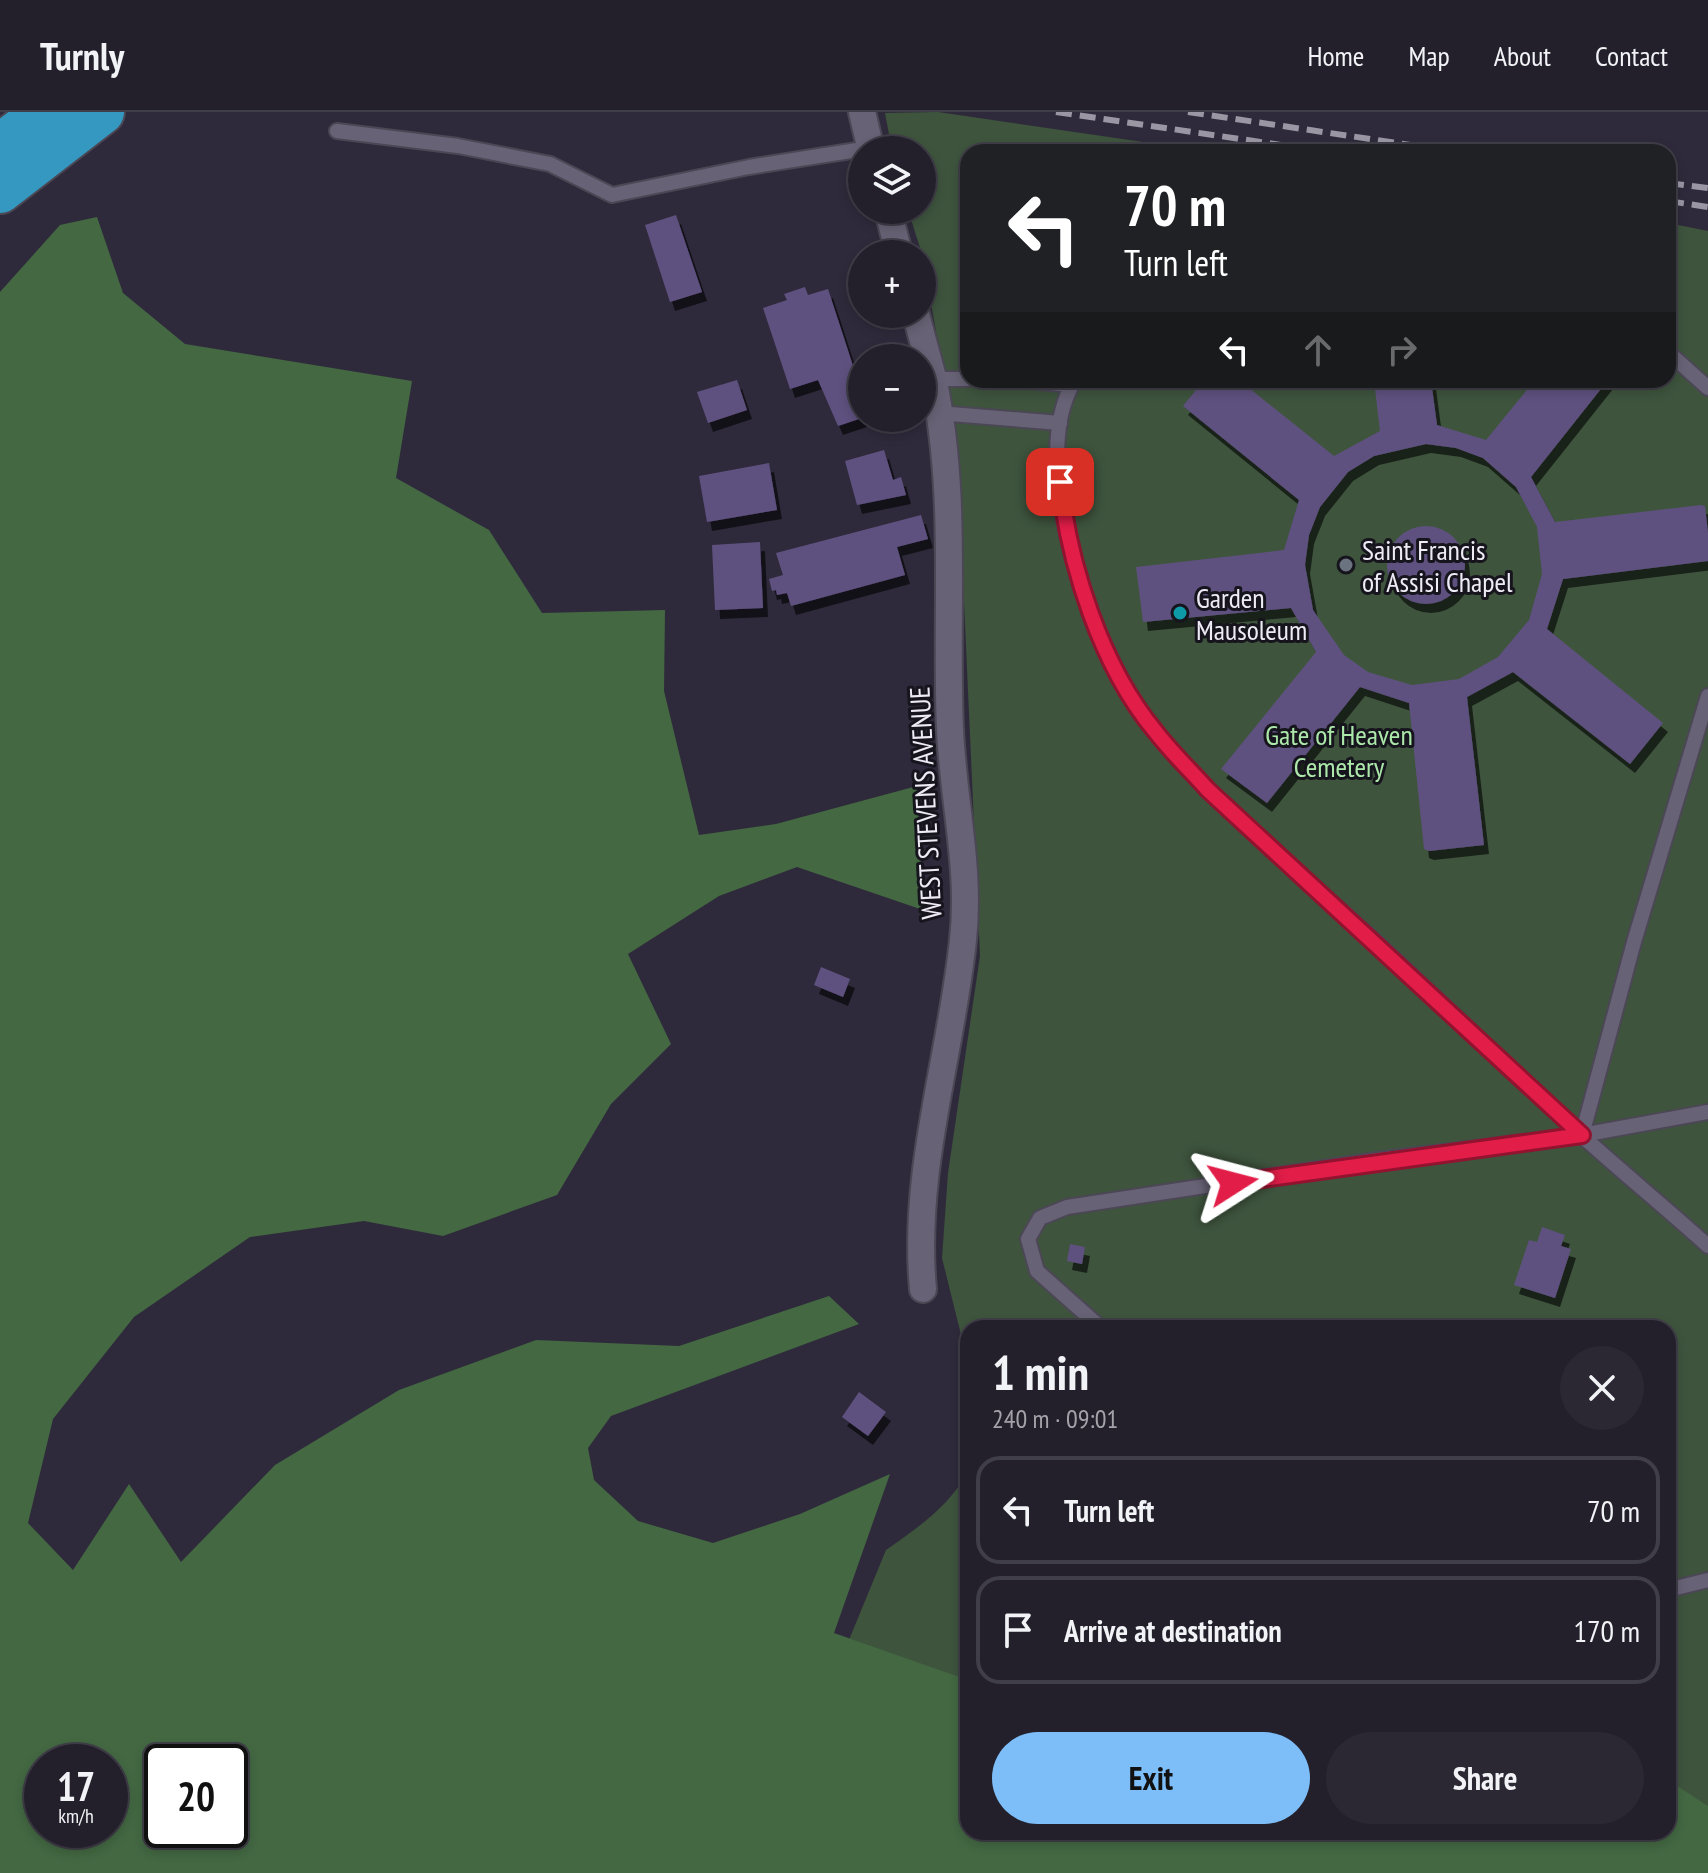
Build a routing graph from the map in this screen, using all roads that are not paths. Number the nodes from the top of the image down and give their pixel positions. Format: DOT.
graph roads {
  1 [pos="45,112"];
  2 [pos="102,112"];
  3 [pos="862,112"];
  4 [pos="337,131"];
  5 [pos="867,136"];
  6 [pos="0,146"];
  7 [pos="848,152"];
  8 [pos="0,191"];
  9 [pos="1676,359"];
  10 [pos="936,379"];
  11 [pos="960,379"];
  12 [pos="1071,388"];
  13 [pos="1708,388"];
  14 [pos="936,399"];
  15 [pos="938,413"];
  16 [pos="1060,423"];
  17 [pos="1708,696"];
  18 [pos="1708,1112"];
  19 [pos="1582,1135"];
  20 [pos="1708,1246"];
  21 [pos="923,1289"];
  22 [pos="1092,1320"];
  23 [pos="1708,1580"];
  24 [pos="1676,1588"];
  1 -- 6 [label="highway"];
  2 -- 8 [label="highway"];
  3 -- 5 [label="street"];
  4 -- 7 [label="lane"];
  9 -- 13 [label="lane"];
  10 -- 11 [label="lane"];
  12 -- 16 [label="lane"];
  14 -- 15 [label="street, WEST STEVENS AVENUE"];
  15 -- 16 [label="lane"];
  15 -- 21 [label="street, WEST STEVENS AVENUE"];
  16 -- 19 [label="lane"];
  17 -- 19 [label="lane"];
  18 -- 19 [label="lane"];
  19 -- 20 [label="lane"];
  19 -- 22 [label="lane"];
  23 -- 24 [label="lane"];
}
